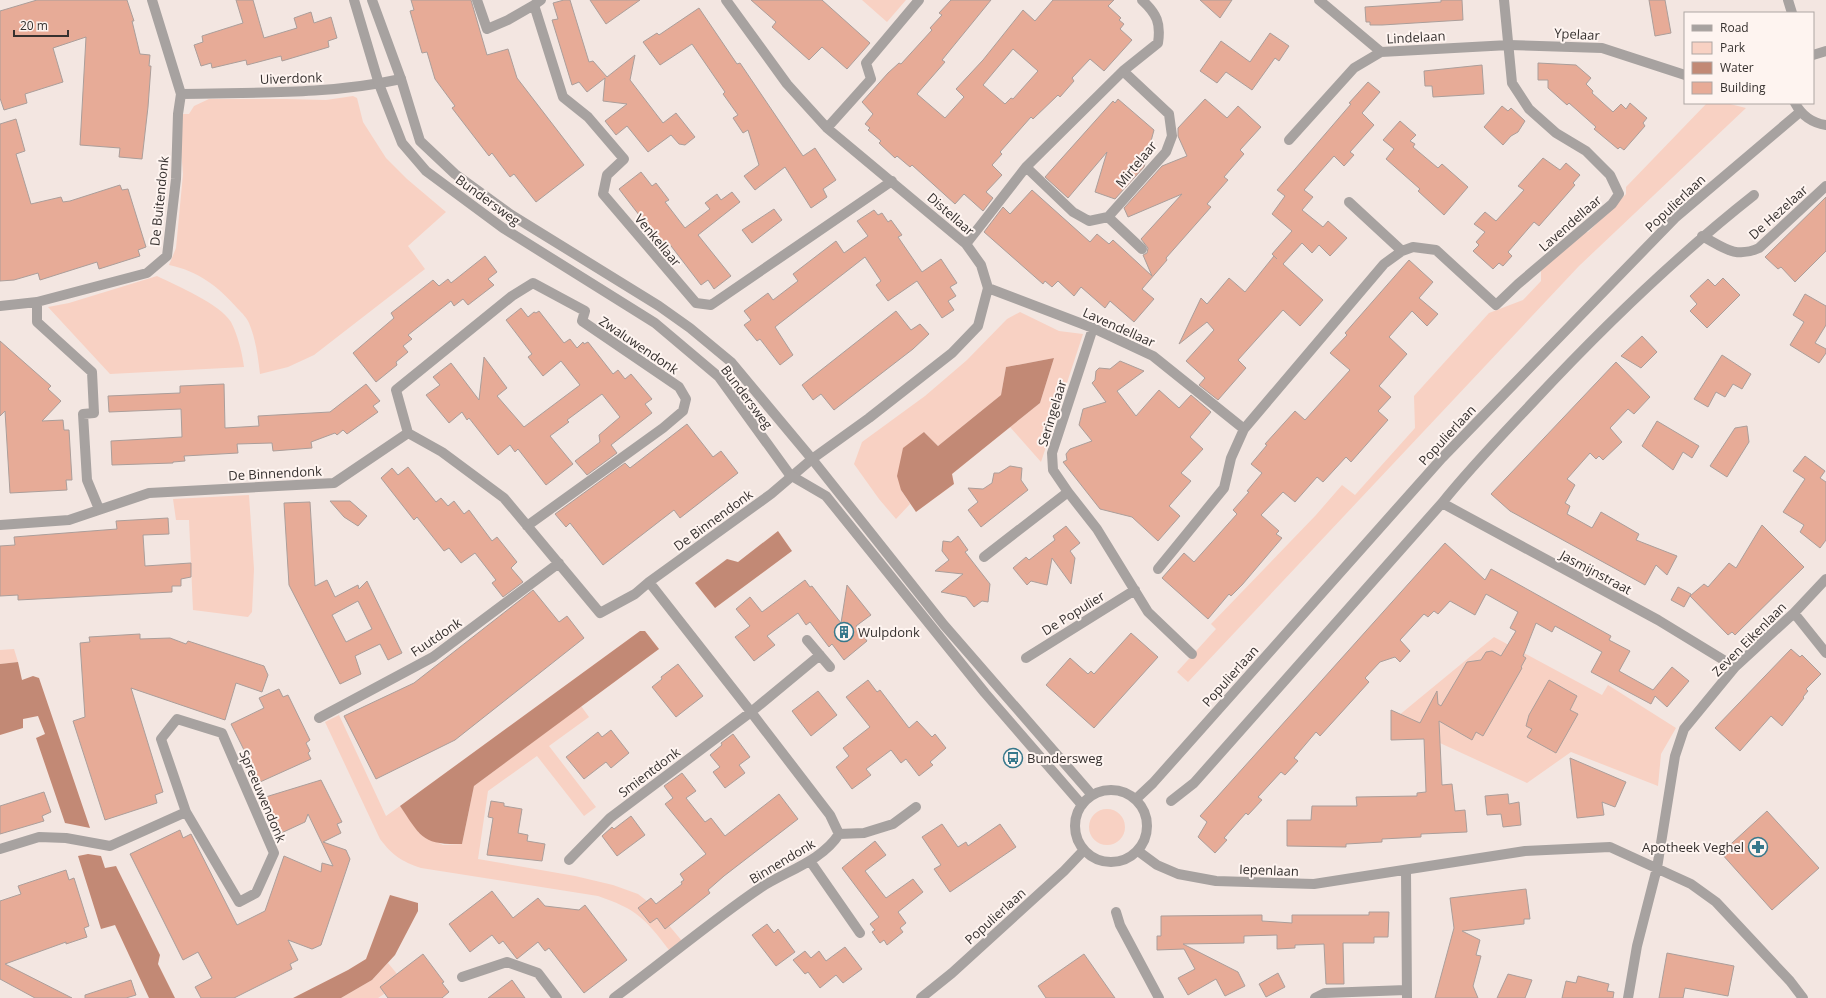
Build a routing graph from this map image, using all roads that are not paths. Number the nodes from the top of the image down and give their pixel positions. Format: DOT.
graph roads {
  1 [pos="152,0"];
  2 [pos="354,0"];
  3 [pos="372,0"];
  4 [pos="477,0"];
  5 [pos="726,0"];
  6 [pos="919,0"];
  7 [pos="1142,0"];
  8 [pos="1319,0"];
  9 [pos="1504,0"];
  10 [pos="1788,0"];
  11 [pos="537,2"];
  12 [pos="1792,12"];
  13 [pos="1509,45"];
  14 [pos="1826,51"];
  15 [pos="1381,52"];
  16 [pos="1814,55"];
  17 [pos="1123,71"];
  18 [pos="1684,75"];
  19 [pos="401,79"];
  20 [pos="379,84"];
  21 [pos="181,94"];
  22 [pos="1798,107"];
  23 [pos="1826,125"];
  24 [pos="827,128"];
  25 [pos="1289,140"];
  26 [pos="1026,167"];
  27 [pos="892,181"];
  28 [pos="1826,186"];
  29 [pos="1754,195"];
  30 [pos="1349,202"];
  31 [pos="1108,216"];
  32 [pos="1702,236"];
  33 [pos="966,244"];
  34 [pos="1142,249"];
  35 [pos="1402,251"];
  36 [pos="988,288"];
  37 [pos="37,302"];
  38 [pos="0,306"];
  39 [pos="1093,328"];
  40 [pos="1244,429"];
  41 [pos="408,433"];
  42 [pos="812,458"];
  43 [pos="790,476"];
  44 [pos="1068,492"];
  45 [pos="1442,503"];
  46 [pos="99,509"];
  47 [pos="0,525"];
  48 [pos="527,526"];
  49 [pos="984,557"];
  50 [pos="558,563"];
  51 [pos="1158,569"];
  52 [pos="1826,579"];
  53 [pos="649,582"];
  54 [pos="1135,590"];
  55 [pos="1794,613"];
  56 [pos="807,640"];
  57 [pos="1826,653"];
  58 [pos="1192,654"];
  59 [pos="820,655"];
  60 [pos="1026,658"];
  61 [pos="830,667"];
  62 [pos="1735,667"];
  63 [pos="751,712"];
  64 [pos="320,718"];
  65 [pos="1092,796"];
  66 [pos="1136,800"];
  67 [pos="1172,801"];
  68 [pos="1082,805"];
  69 [pos="916,807"];
  70 [pos="186,812"];
  71 [pos="839,834"];
  72 [pos="0,849"];
  73 [pos="1084,850"];
  74 [pos="1138,851"];
  75 [pos="569,860"];
  76 [pos="810,861"];
  77 [pos="1657,868"];
  78 [pos="1406,871"];
  79 [pos="1116,912"];
  80 [pos="860,932"];
  81 [pos="462,977"];
  82 [pos="1407,994"];
  83 [pos="557,998"];
  84 [pos="614,998"];
  85 [pos="920,998"];
  86 [pos="1158,998"];
  87 [pos="1315,998"];
  88 [pos="1628,998"];
  89 [pos="1803,998"];
  1 -- 21 [label="street, De Buitendonk"];
  2 -- 20 [label="street, Bundersweg"];
  3 -- 19 [label="street, Bundersweg"];
  4 -- 11 [label="street"];
  5 -- 24 [label="street, Distellaar"];
  6 -- 24 [label="street"];
  7 -- 17 [label="street"];
  8 -- 15 [label="street"];
  9 -- 13 [label="street"];
  10 -- 12 [label="street"];
  11 -- 27 [label="street, Venkellaar"];
  13 -- 15 [label="street, Lindelaan"];
  13 -- 18 [label="street, Ypelaar"];
  13 -- 35 [label="street, Lavendellaar"];
  14 -- 16 [label="street"];
  15 -- 25 [label="street, Lindelaan"];
  17 -- 26 [label="street"];
  17 -- 31 [label="street, Mirtelaar"];
  19 -- 20 [label="street, Uiverdonk"];
  19 -- 42 [label="street, Bundersweg"];
  20 -- 21 [label="street, Uiverdonk"];
  20 -- 43 [label="street, Bundersweg"];
  21 -- 37 [label="street, De Buitendonk"];
  22 -- 23 [label="street"];
  22 -- 66 [label="street, Populierlaan"];
  24 -- 27 [label="street, Distellaar"];
  26 -- 31 [label="street"];
  26 -- 33 [label="street"];
  27 -- 33 [label="street, Distellaar"];
  28 -- 32 [label="street, De Hezelaar"];
  29 -- 32 [label="street"];
  30 -- 35 [label="street"];
  31 -- 34 [label="street"];
  32 -- 45 [label="street"];
  33 -- 36 [label="street, Distellaar"];
  35 -- 40 [label="street, Lavendellaar"];
  36 -- 39 [label="street, Lavendellaar"];
  36 -- 42 [label="street"];
  37 -- 38 [label="street, De Buitendonk"];
  37 -- 46 [label="street"];
  39 -- 40 [label="street, Lavendellaar"];
  39 -- 44 [label="street, Seringelaar"];
  40 -- 51 [label="street, Lavendellaar"];
  41 -- 46 [label="street, De Binnendonk"];
  41 -- 48 [label="street, De Binnendonk"];
  41 -- 48 [label="street, Zwaluwendonk"];
  42 -- 43 [label="street"];
  42 -- 65 [label="street, Bundersweg"];
  43 -- 53 [label="street, De Binnendonk"];
  43 -- 68 [label="street, Bundersweg"];
  44 -- 49 [label="street"];
  44 -- 54 [label="street"];
  45 -- 62 [label="street, Jasmijnstraat"];
  45 -- 67 [label="street"];
  46 -- 47 [label="street, De Binnendonk"];
  48 -- 50 [label="street, De Binnendonk"];
  50 -- 53 [label="street, De Binnendonk"];
  50 -- 64 [label="street, Fuutdonk"];
  52 -- 55 [label="street, Zeven Eikenlaan"];
  53 -- 63 [label="street"];
  54 -- 58 [label="street"];
  54 -- 60 [label="street, De Populier"];
  55 -- 57 [label="street"];
  55 -- 62 [label="street, Zeven Eikenlaan"];
  56 -- 59 [label="street"];
  59 -- 61 [label="street"];
  59 -- 63 [label="street"];
  62 -- 77 [label="street, Zeven Eikenlaan"];
  63 -- 71 [label="street"];
  63 -- 75 [label="street, Smientdonk"];
  65 -- 66 [label="street"];
  65 -- 68 [label="street"];
  66 -- 74 [label="street"];
  68 -- 73 [label="street"];
  69 -- 71 [label="street"];
  70 -- 70 [label="street, Spreeuwendonk"];
  70 -- 72 [label="street"];
  71 -- 76 [label="street, Binnendonk"];
  73 -- 74 [label="street"];
  73 -- 85 [label="street, Populierlaan"];
  74 -- 78 [label="street, Iepenlaan"];
  76 -- 80 [label="street"];
  76 -- 84 [label="street, Binnendonk"];
  77 -- 78 [label="street, Iepenlaan"];
  77 -- 88 [label="street, Zeven Eikenlaan"];
  77 -- 89 [label="street, Iepenlaan"];
  78 -- 82 [label="street"];
  79 -- 86 [label="street"];
  81 -- 83 [label="street"];
  82 -- 87 [label="street"];
}
